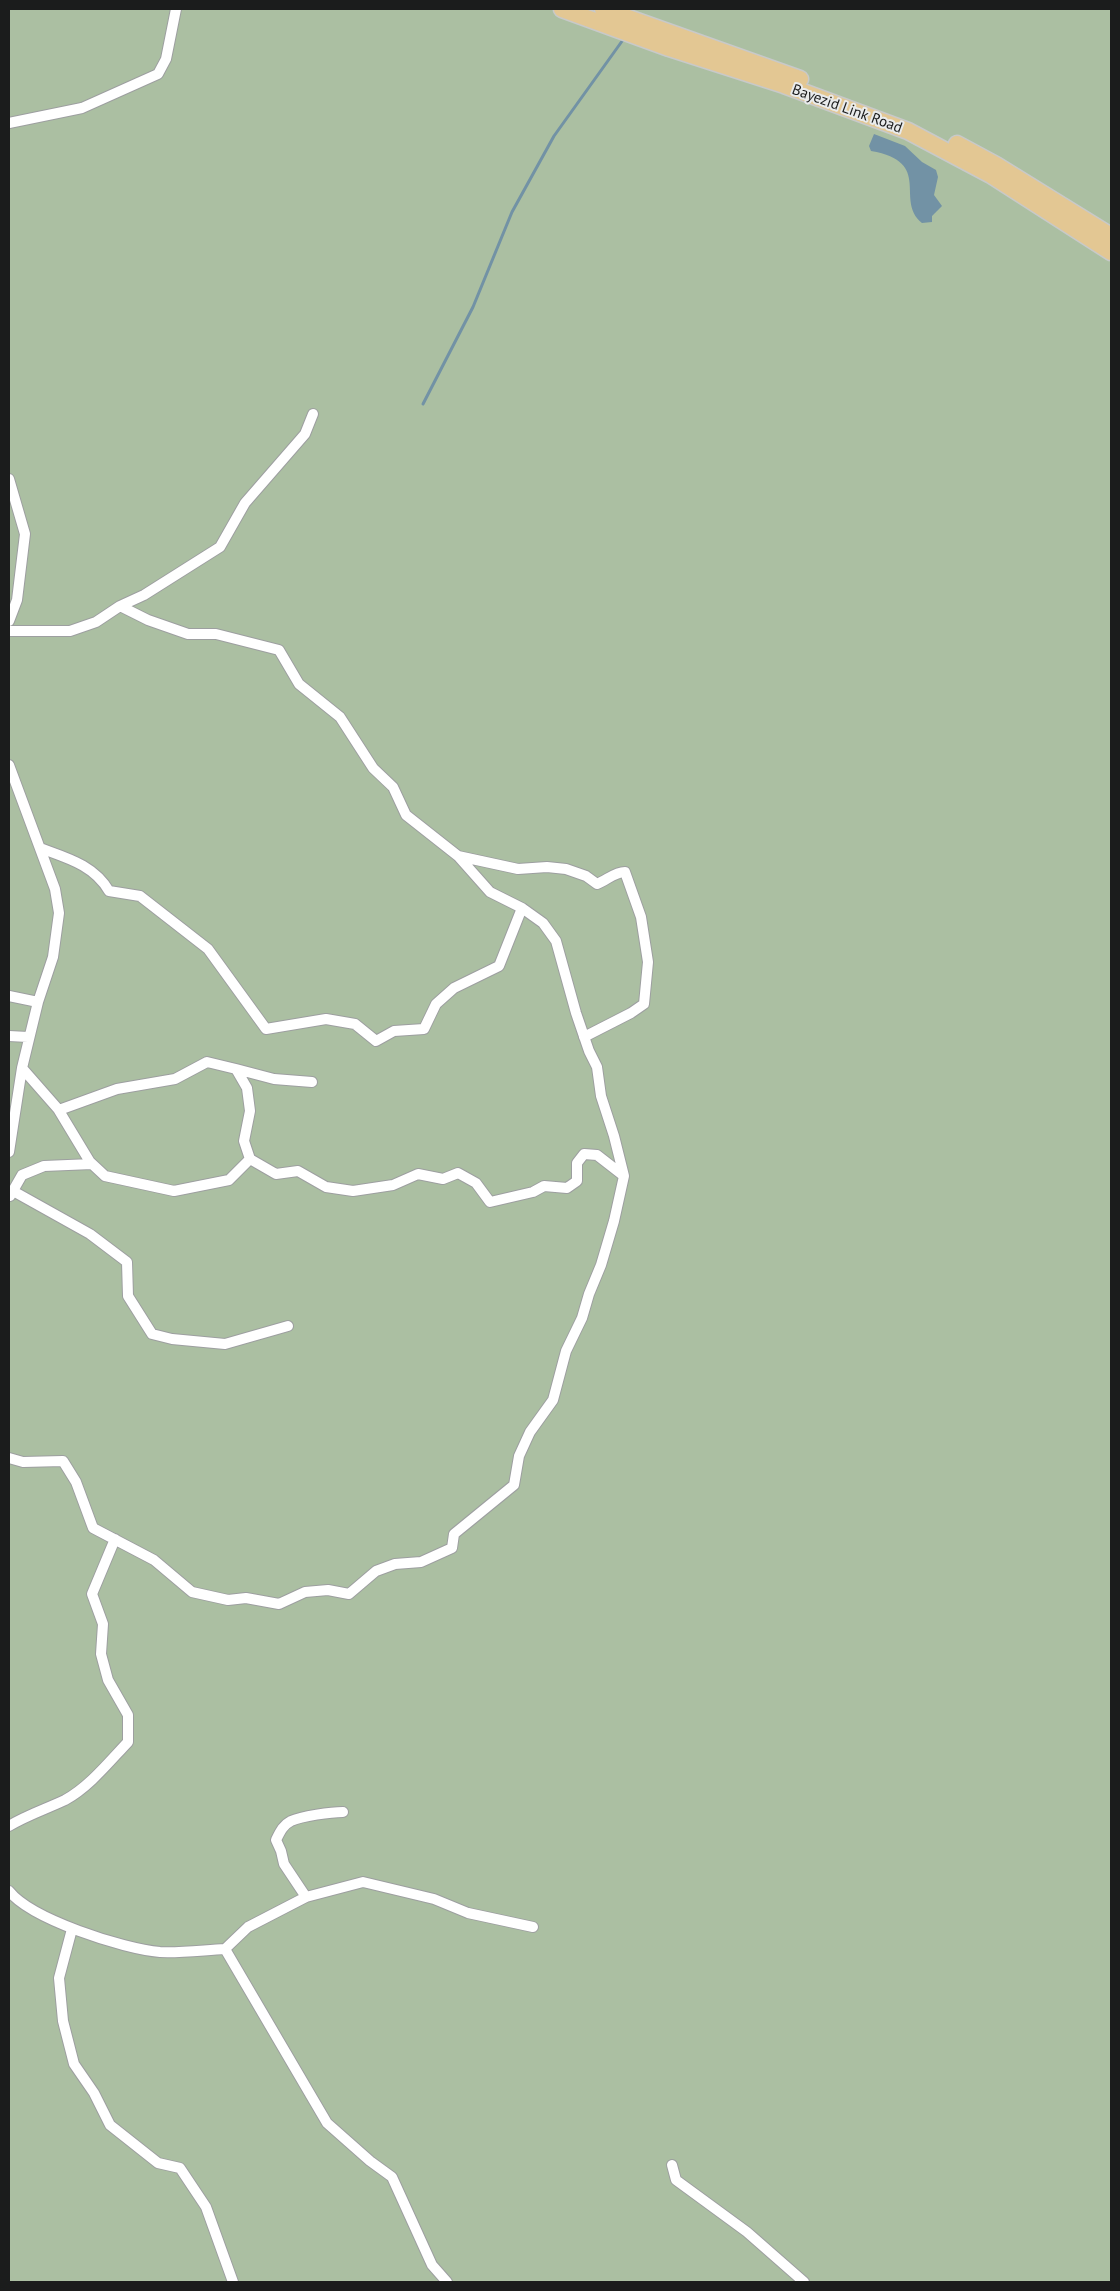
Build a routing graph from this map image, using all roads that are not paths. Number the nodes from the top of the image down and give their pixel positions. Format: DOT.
graph roads {
  1 [pos="176,9"];
  2 [pos="562,9"];
  3 [pos="603,9"];
  4 [pos="621,23"];
  5 [pos="708,54"];
  6 [pos="9,123"];
  7 [pos="1111,236"];
  8 [pos="1111,252"];
  9 [pos="313,414"];
  10 [pos="9,479"];
  11 [pos="120,606"];
  12 [pos="9,621"];
  13 [pos="9,631"];
  14 [pos="9,765"];
  15 [pos="40,848"];
  16 [pos="458,856"];
  17 [pos="522,908"];
  18 [pos="9,996"];
  19 [pos="38,1002"];
  20 [pos="9,1036"];
  21 [pos="28,1037"];
  22 [pos="584,1037"];
  23 [pos="22,1068"];
  24 [pos="236,1069"];
  25 [pos="312,1082"];
  26 [pos="59,1110"];
  27 [pos="9,1152"];
  28 [pos="250,1159"];
  29 [pos="92,1164"];
  30 [pos="624,1176"];
  31 [pos="11,1194"];
  32 [pos="288,1326"];
  33 [pos="9,1458"];
  34 [pos="115,1540"];
  35 [pos="343,1812"];
  36 [pos="9,1826"];
  37 [pos="9,1891"];
  38 [pos="306,1897"];
  39 [pos="533,1927"];
  40 [pos="72,1929"];
  41 [pos="225,1949"];
  42 [pos="672,2165"];
  43 [pos="233,2282"];
  44 [pos="447,2282"];
  45 [pos="804,2282"];
  1 -- 6 [label="street"];
  2 -- 4 [label="main road, Bayezid Link Road"];
  3 -- 4 [label="main road, Bayezid Link Road"];
  4 -- 5 [label="main road, Bayezid Link Road"];
  5 -- 7 [label="main road, Bayezid Link Road"];
  5 -- 8 [label="main road, Bayezid Link Road"];
  9 -- 11 [label="street"];
  10 -- 12 [label="street"];
  11 -- 13 [label="street"];
  11 -- 16 [label="street"];
  14 -- 15 [label="street"];
  15 -- 17 [label="street"];
  15 -- 19 [label="street"];
  16 -- 17 [label="street"];
  16 -- 22 [label="street"];
  17 -- 22 [label="street"];
  18 -- 19 [label="street"];
  19 -- 21 [label="street"];
  20 -- 21 [label="street"];
  21 -- 23 [label="street"];
  22 -- 30 [label="street"];
  23 -- 26 [label="street"];
  23 -- 27 [label="street"];
  24 -- 25 [label="street"];
  24 -- 26 [label="street"];
  24 -- 28 [label="street"];
  26 -- 29 [label="street"];
  28 -- 29 [label="street"];
  28 -- 30 [label="street"];
  29 -- 31 [label="street"];
  30 -- 34 [label="street"];
  31 -- 32 [label="street"];
  33 -- 34 [label="street"];
  34 -- 36 [label="street"];
  35 -- 38 [label="street"];
  37 -- 40 [label="street"];
  38 -- 39 [label="street"];
  38 -- 41 [label="street"];
  40 -- 41 [label="street"];
  40 -- 43 [label="street"];
  41 -- 44 [label="street"];
  42 -- 45 [label="street"];
}
